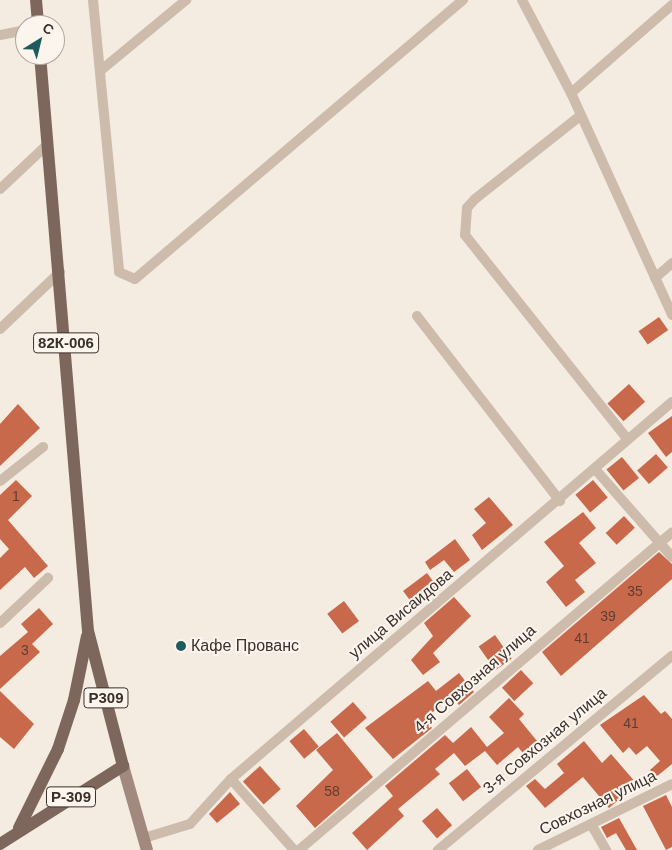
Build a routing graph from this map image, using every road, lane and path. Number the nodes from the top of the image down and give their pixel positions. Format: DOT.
graph roads {
  1 [pos="36,0"];
  2 [pos="93,0"];
  3 [pos="186,0"];
  4 [pos="463,0"];
  5 [pos="526,2"];
  6 [pos="672,5"];
  7 [pos="37,15"];
  8 [pos="15,32"];
  9 [pos="0,35"];
  10 [pos="41,65"];
  11 [pos="100,71"];
  12 [pos="571,93"];
  13 [pos="580,116"];
  14 [pos="48,144"];
  15 [pos="0,189"];
  16 [pos="672,264"];
  17 [pos="60,272"];
  18 [pos="655,278"];
  19 [pos="672,315"];
  20 [pos="417,316"];
  21 [pos="0,329"];
  22 [pos="672,402"];
  23 [pos="627,439"];
  24 [pos="43,447"];
  25 [pos="595,469"];
  26 [pos="0,481"];
  27 [pos="560,501"];
  28 [pos="672,532"];
  29 [pos="660,543"];
  30 [pos="672,557"];
  31 [pos="48,578"];
  32 [pos="0,623"];
  33 [pos="88,631"];
  34 [pos="672,656"];
  35 [pos="123,766"];
  36 [pos="231,779"];
  37 [pos="672,784"];
  38 [pos="592,824"];
  39 [pos="18,828"];
  40 [pos="0,844"];
  41 [pos="146,844"];
  42 [pos="294,850"];
  43 [pos="299,850"];
  44 [pos="438,850"];
  45 [pos="538,850"];
  46 [pos="606,850"];
  1 -- 7 [label="main road"];
  2 -- 11 [label="street"];
  3 -- 11 [label="street"];
  4 -- 11 [label="street"];
  5 -- 12 [label="street"];
  6 -- 12 [label="street"];
  8 -- 9 [label="street"];
  10 -- 14 [label="main road, 82К-006"];
  12 -- 13 [label="street"];
  13 -- 18 [label="street"];
  13 -- 23 [label="street"];
  14 -- 15 [label="street"];
  14 -- 17 [label="main road, 82К-006"];
  16 -- 18 [label="street"];
  17 -- 21 [label="street"];
  17 -- 33 [label="main road, 82К-006"];
  18 -- 19 [label="street"];
  20 -- 27 [label="street"];
  22 -- 23 [label="street, улица Висаидова"];
  23 -- 25 [label="street, улица Висаидова"];
  24 -- 26 [label="street"];
  25 -- 27 [label="street, улица Висаидова"];
  25 -- 29 [label="street"];
  27 -- 36 [label="street, улица Висаидова"];
  28 -- 29 [label="street, 4-я Совхозная улица"];
  29 -- 30 [label="street"];
  29 -- 43 [label="street, 4-я Совхозная улица"];
  31 -- 32 [label="street"];
  33 -- 35 [label="main road, Р309"];
  33 -- 39 [label="main road, 82К-006"];
  34 -- 44 [label="street, 3-я Совхозная улица"];
  35 -- 39 [label="main road, Р-309"];
  35 -- 41 [label="main road"];
  36 -- 41 [label="street, улица Висаидова"];
  36 -- 42 [label="street"];
  37 -- 38 [label="street, Совхозная улица"];
  38 -- 45 [label="street, Совхозная улица"];
  38 -- 46 [label="street"];
  39 -- 40 [label="main road, 82К-006"];
}
